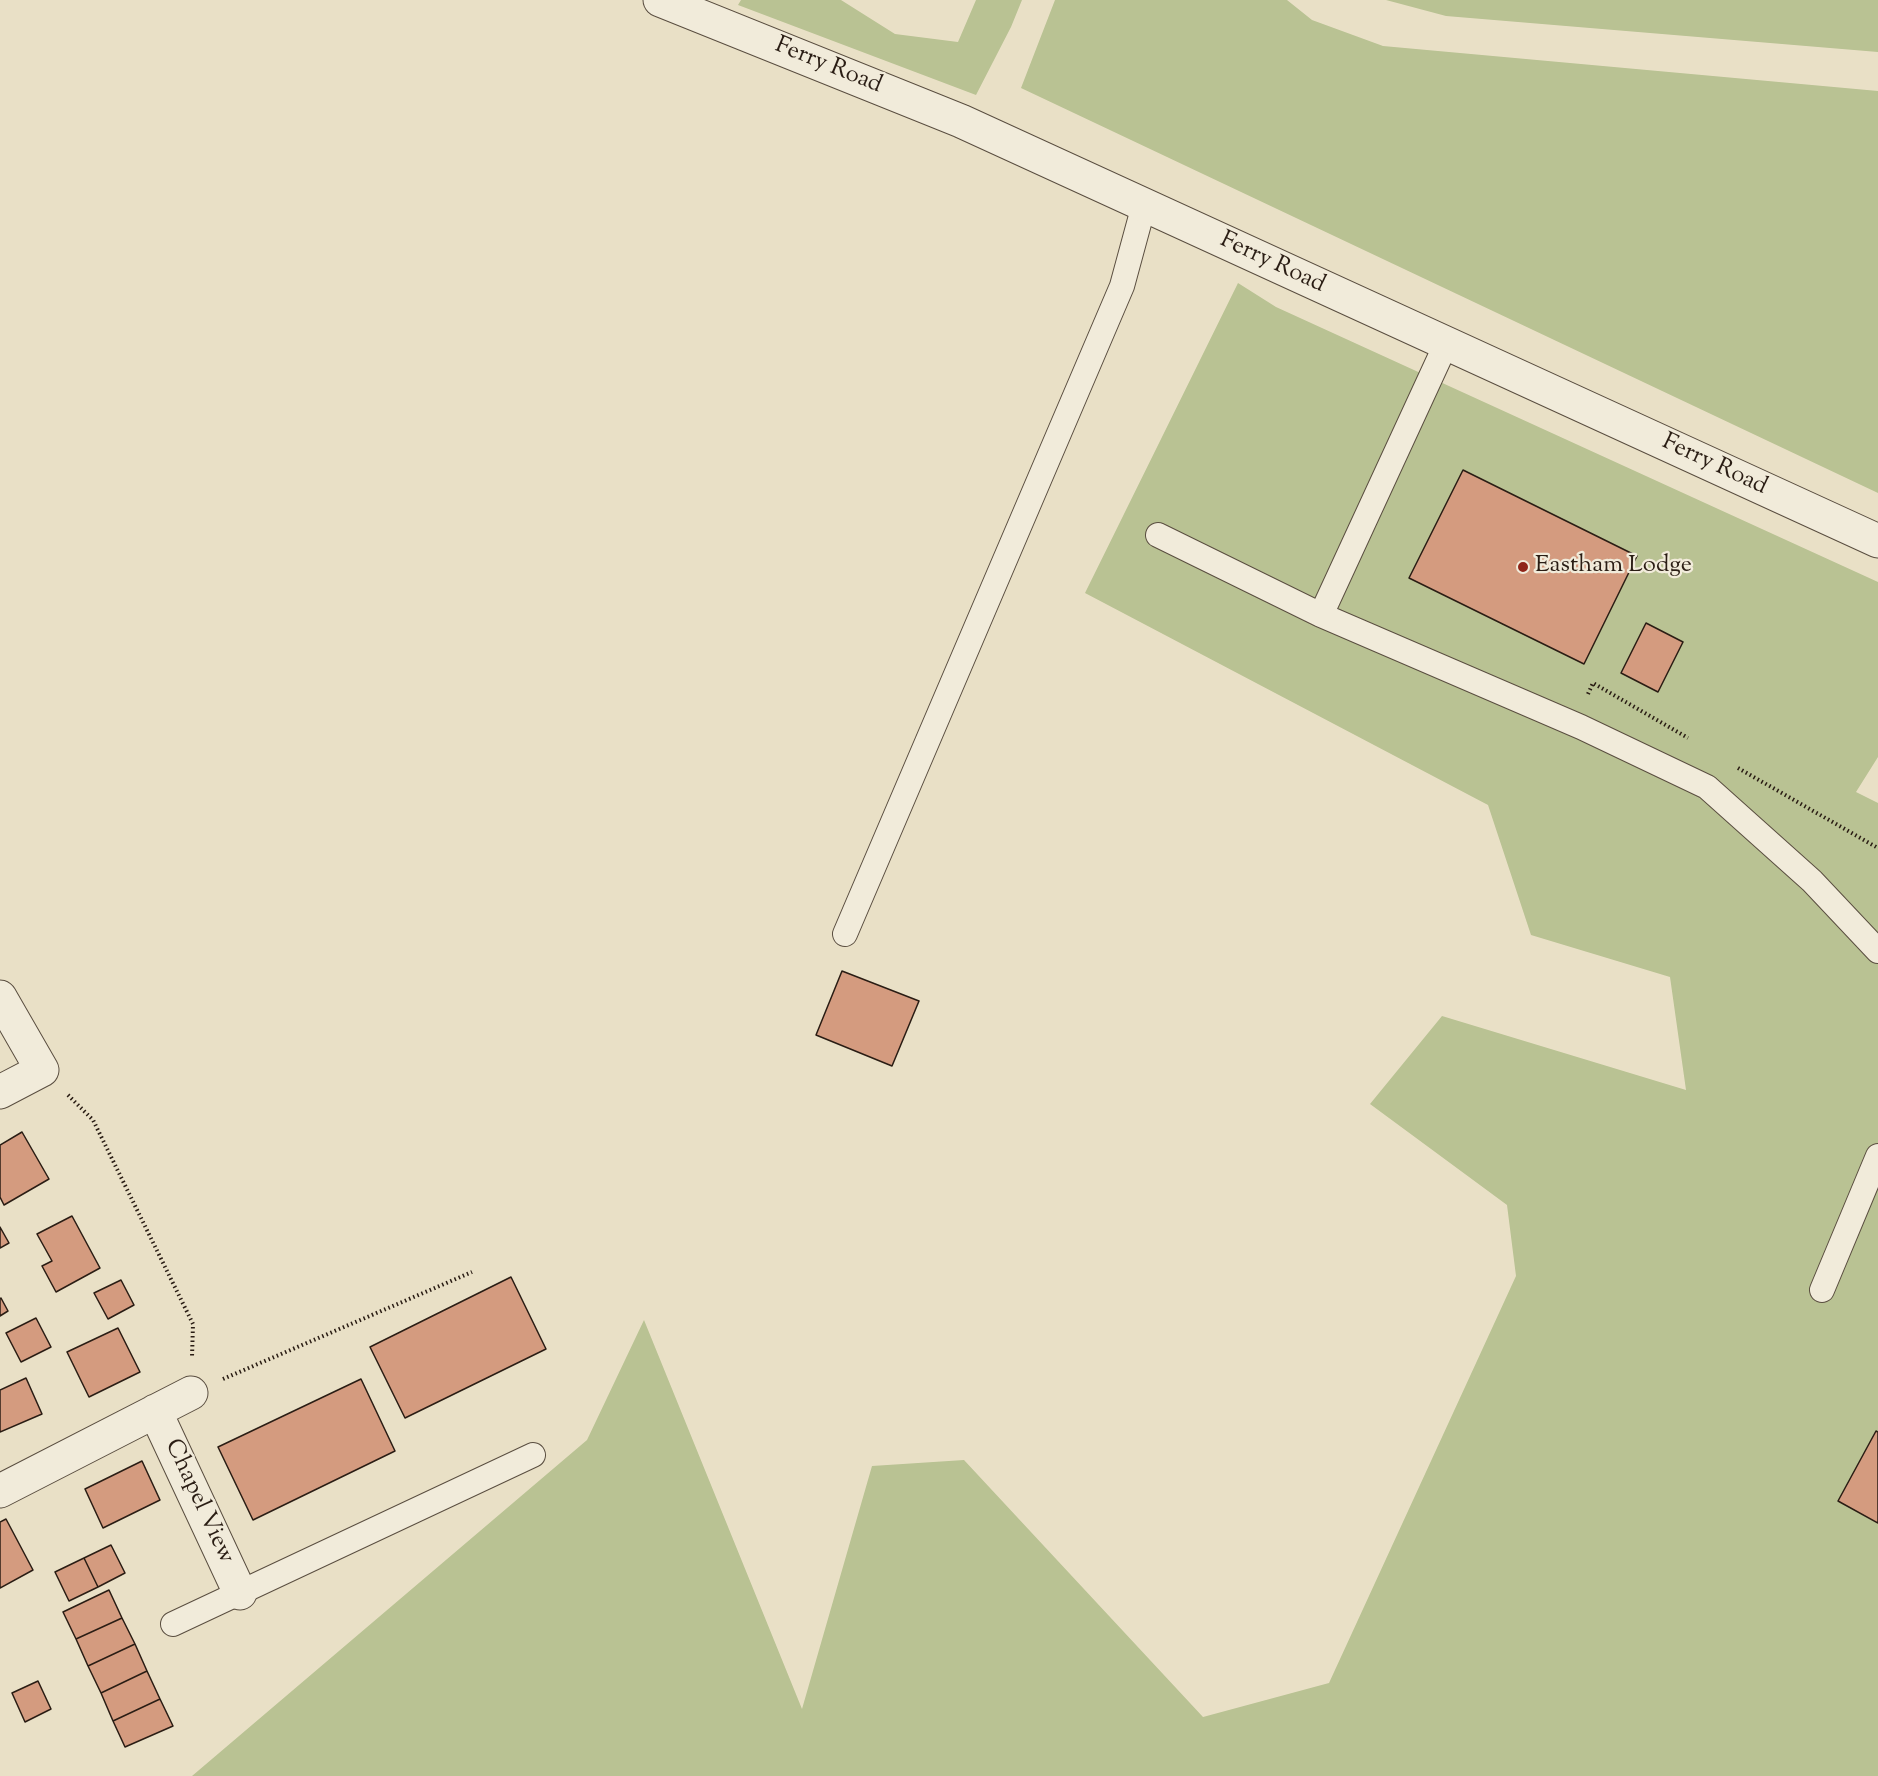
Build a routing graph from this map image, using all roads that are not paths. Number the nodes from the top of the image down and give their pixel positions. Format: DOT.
graph roads {
  1 [pos="660,0"];
  2 [pos="1144,205"];
  3 [pos="1446,344"];
  4 [pos="1158,535"];
  5 [pos="1878,541"];
  6 [pos="1321,615"];
  7 [pos="845,934"];
  8 [pos="1878,951"];
  9 [pos="0,997"];
  10 [pos="0,1092"];
  11 [pos="1878,1156"];
  12 [pos="1822,1290"];
  13 [pos="191,1393"];
  14 [pos="155,1411"];
  15 [pos="533,1455"];
  16 [pos="0,1491"];
  17 [pos="240,1593"];
  18 [pos="173,1624"];
  1 -- 2 [label="street, Ferry Road"];
  2 -- 3 [label="street, Ferry Road"];
  2 -- 7 [label="lane"];
  3 -- 5 [label="street, Ferry Road"];
  3 -- 6 [label="lane"];
  4 -- 6 [label="lane"];
  6 -- 8 [label="lane"];
  9 -- 10 [label="street"];
  11 -- 12 [label="lane"];
  13 -- 14 [label="street, Chapel View"];
  14 -- 16 [label="street, Chapel View"];
  14 -- 17 [label="street, Chapel View"];
  15 -- 17 [label="lane"];
  17 -- 18 [label="lane"];
}
